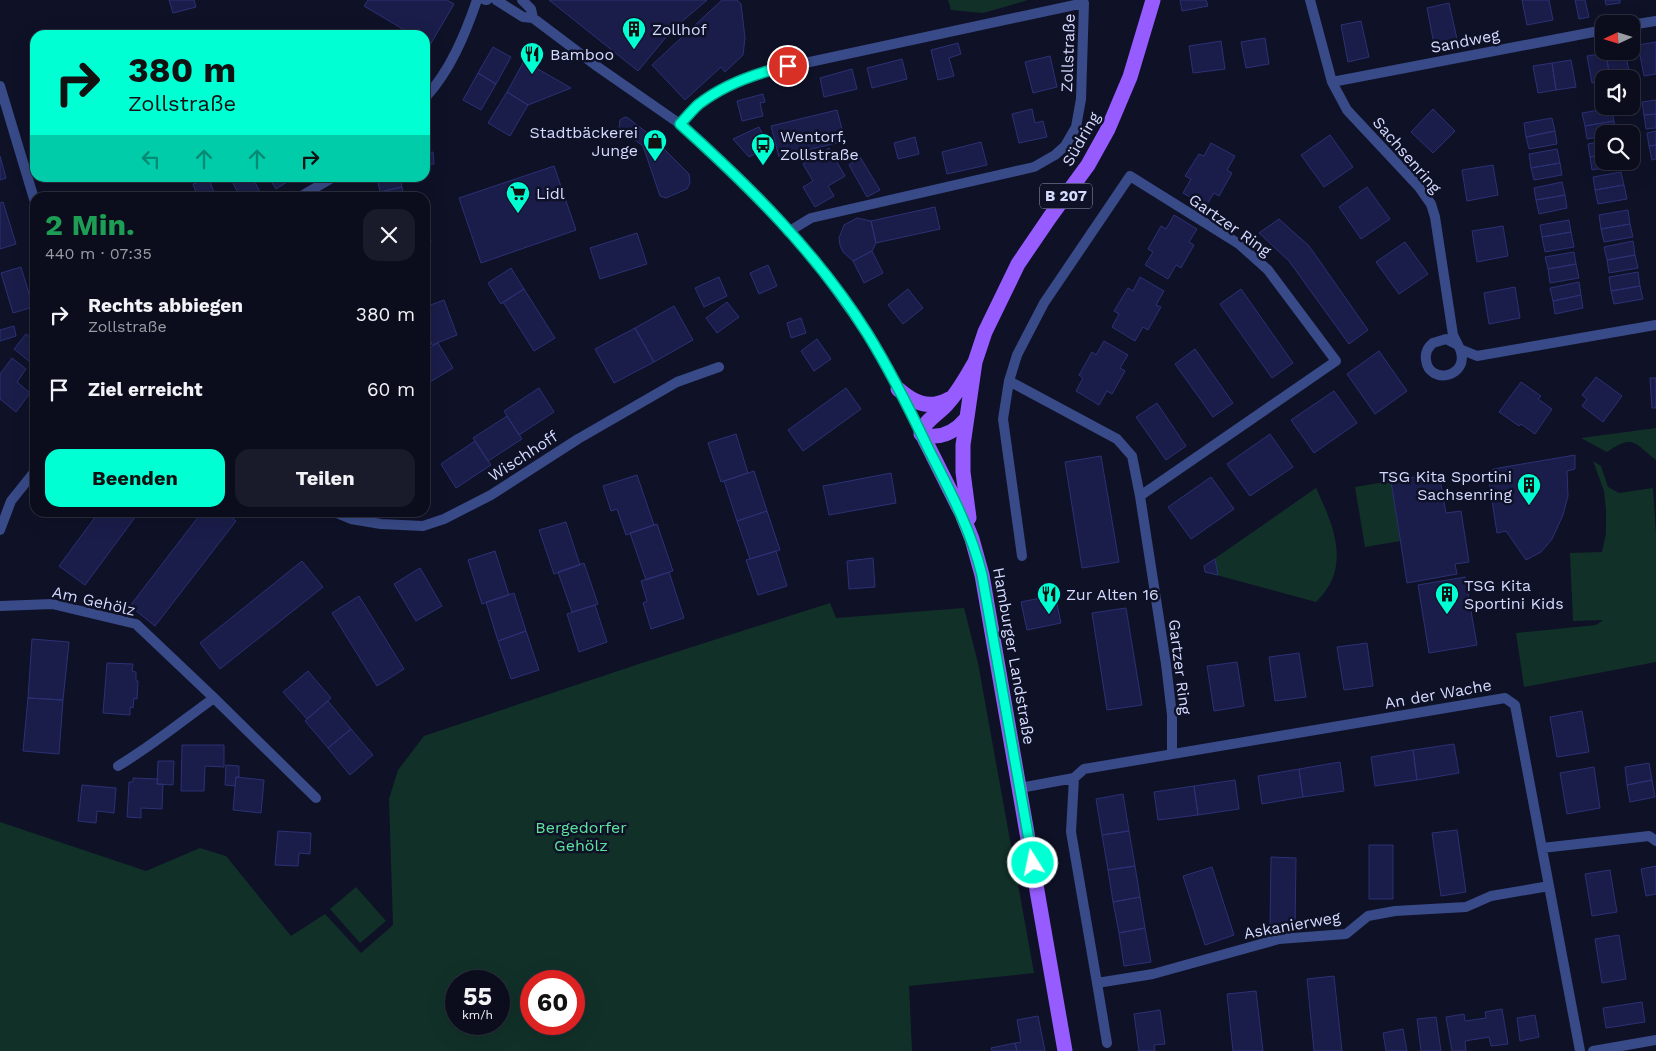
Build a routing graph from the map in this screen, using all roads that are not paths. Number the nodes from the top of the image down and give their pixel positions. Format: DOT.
graph roads {
  1 [pos="477,0"];
  2 [pos="496,0"];
  3 [pos="522,0"];
  4 [pos="1153,0"];
  5 [pos="1310,0"];
  6 [pos="533,18"];
  7 [pos="1656,20"];
  8 [pos="1640,23"];
  9 [pos="1595,32"];
  10 [pos="1332,82"];
  11 [pos="0,86"];
  12 [pos="430,93"];
  13 [pos="680,124"];
  14 [pos="325,182"];
  15 [pos="32,192"];
  16 [pos="308,192"];
  17 [pos="788,232"];
  18 [pos="1656,325"];
  19 [pos="975,362"];
  20 [pos="719,367"];
  21 [pos="1009,381"];
  22 [pos="898,389"];
  23 [pos="954,395"];
  24 [pos="966,420"];
  25 [pos="921,433"];
  26 [pos="30,477"];
  27 [pos="1140,496"];
  28 [pos="346,517"];
  29 [pos="0,530"];
  30 [pos="972,540"];
  31 [pos="1022,556"];
  32 [pos="0,606"];
  33 [pos="214,698"];
  34 [pos="1172,754"];
  35 [pos="118,766"];
  36 [pos="1074,778"];
  37 [pos="1020,788"];
  38 [pos="316,798"];
  39 [pos="1656,841"];
  40 [pos="1542,848"];
  41 [pos="1549,886"];
  42 [pos="1097,983"];
  43 [pos="1656,1040"];
  44 [pos="1107,1043"];
  45 [pos="1065,1051"];
  46 [pos="1580,1051"];
  47 [pos="1593,1051"];
  1 -- 12 [label="street"];
  2 -- 6 [label="street, Hamburger Landstraße"];
  3 -- 6 [label="street, Hamburger Landstraße"];
  4 -- 19 [label="main road, Südring / B 207"];
  5 -- 10 [label="street, Sachsenring"];
  6 -- 13 [label="street, Hamburger Landstraße"];
  7 -- 8 [label="street"];
  9 -- 10 [label="street, Sandweg"];
  10 -- 18 [label="street, Sachsenring"];
  11 -- 15 [label="street"];
  13 -- 17 [label="street, Hamburger Landstraße"];
  13 -- 17 [label="street, Zollstraße"];
  14 -- 16 [label="street"];
  17 -- 22 [label="street, Hamburger Landstraße"];
  19 -- 23 [label="main road, Südring / B 207"];
  19 -- 24 [label="main road, Südring / B 207"];
  20 -- 28 [label="street, Wischhoff"];
  21 -- 27 [label="street, Gartzer Ring"];
  21 -- 27 [label="street, Gartzer Ring"];
  21 -- 31 [label="street, Gartzer Ring"];
  22 -- 23 [label="main road"];
  22 -- 25 [label="street, Hamburger Landstraße"];
  23 -- 25 [label="main road, Südring / B 207"];
  24 -- 25 [label="main road"];
  24 -- 30 [label="main road, Südring / B 207"];
  25 -- 30 [label="main road, Hamburger Landstraße / B 207"];
  26 -- 29 [label="street"];
  27 -- 34 [label="street, Gartzer Ring"];
  30 -- 37 [label="main road, Hamburger Landstraße / B 207"];
  32 -- 33 [label="street, Am Gehölz"];
  33 -- 35 [label="street"];
  33 -- 38 [label="street, Am Gehölz"];
  34 -- 36 [label="street, An der Wache"];
  34 -- 40 [label="street, An der Wache"];
  36 -- 37 [label="street, An der Wache"];
  36 -- 42 [label="street"];
  37 -- 45 [label="main road, Hamburger Landstraße / B 207"];
  39 -- 40 [label="street"];
  40 -- 41 [label="street, An der Wache"];
  41 -- 42 [label="street, Askanierweg"];
  41 -- 46 [label="street, An der Wache"];
  42 -- 44 [label="street"];
  43 -- 47 [label="street"];
}
